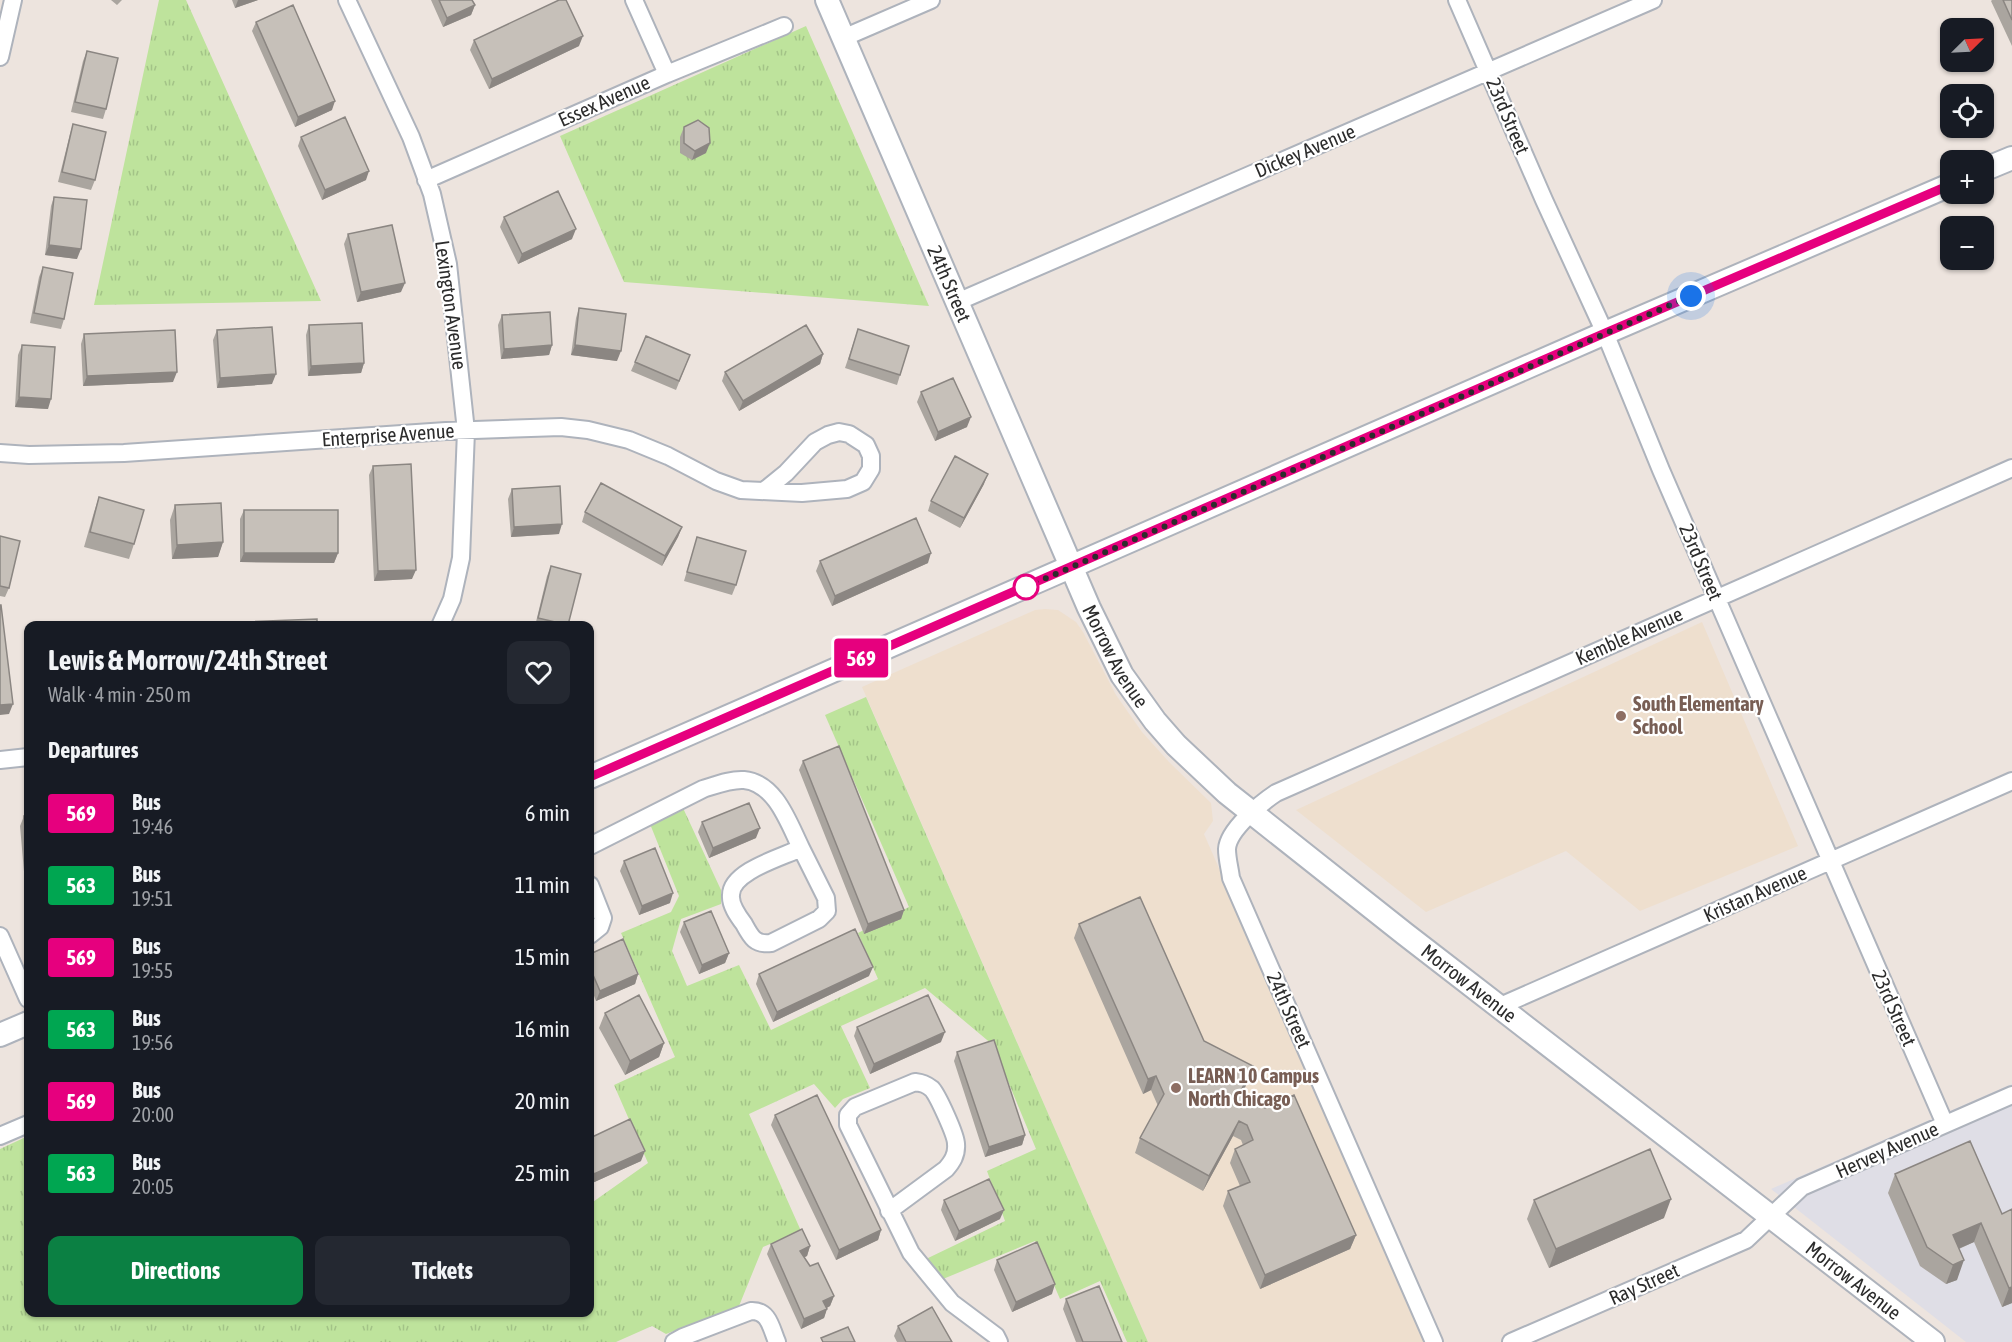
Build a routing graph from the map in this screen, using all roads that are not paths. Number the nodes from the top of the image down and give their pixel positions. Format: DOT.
graph roads {
  1 [pos="13,0"];
  2 [pos="347,0"];
  3 [pos="634,0"];
  4 [pos="827,0"];
  5 [pos="931,0"];
  6 [pos="1457,0"];
  7 [pos="1653,0"];
  8 [pos="784,26"];
  9 [pos="843,38"];
  10 [pos="0,57"];
  11 [pos="1489,72"];
  12 [pos="667,74"];
  13 [pos="2012,158"];
  14 [pos="1994,165"];
  15 [pos="426,180"];
  16 [pos="1940,188"];
  17 [pos="957,302"];
  18 [pos="1605,333"];
  19 [pos="466,430"];
  20 [pos="0,453"];
  21 [pos="2012,468"];
  22 [pos="765,490"];
  23 [pos="1071,567"];
  24 [pos="1716,597"];
  25 [pos="442,621"];
  26 [pos="24,757"];
  27 [pos="0,760"];
  28 [pos="594,775"];
  29 [pos="2012,781"];
  30 [pos="1250,812"];
  31 [pos="594,844"];
  32 [pos="801,848"];
  33 [pos="1830,861"];
  34 [pos="594,895"];
  35 [pos="594,932"];
  36 [pos="0,936"];
  37 [pos="24,990"];
  38 [pos="1498,1006"];
  39 [pos="24,1025"];
  40 [pos="0,1035"];
  41 [pos="2012,1095"];
  42 [pos="1945,1124"];
  43 [pos="24,1126"];
  44 [pos="0,1136"];
  45 [pos="889,1210"];
  46 [pos="1770,1216"];
  47 [pos="774,1341"];
  48 [pos="674,1342"];
  49 [pos="999,1342"];
  50 [pos="1434,1342"];
  51 [pos="1511,1342"];
  52 [pos="1933,1342"];
  1 -- 10 [label="street"];
  2 -- 15 [label="street, Lexington Avenue"];
  3 -- 12 [label="street"];
  4 -- 9 [label="street, 24th Street"];
  5 -- 9 [label="street"];
  6 -- 11 [label="street, 23rd Street"];
  7 -- 11 [label="street, Dickey Avenue"];
  8 -- 12 [label="street, Essex Avenue"];
  9 -- 17 [label="street, 24th Street"];
  11 -- 17 [label="street, Dickey Avenue"];
  11 -- 18 [label="street, 23rd Street"];
  12 -- 15 [label="street, Essex Avenue"];
  13 -- 14 [label="street"];
  15 -- 19 [label="street, Lexington Avenue"];
  16 -- 18 [label="street"];
  17 -- 23 [label="street, 24th Street"];
  18 -- 23 [label="street"];
  18 -- 24 [label="street, 23rd Street"];
  19 -- 20 [label="street, Enterprise Avenue"];
  19 -- 22 [label="street, Enterprise Avenue"];
  19 -- 25 [label="street, Lexington Avenue"];
  21 -- 24 [label="street, Kemble Avenue"];
  22 -- 22 [label="street, Enterprise Avenue"];
  23 -- 28 [label="street"];
  23 -- 30 [label="street, Morrow Avenue"];
  24 -- 30 [label="street, Kemble Avenue"];
  24 -- 33 [label="street, 23rd Street"];
  26 -- 27 [label="street"];
  29 -- 33 [label="street, Kristan Avenue"];
  30 -- 38 [label="street, Morrow Avenue"];
  30 -- 50 [label="street, 24th Street"];
  31 -- 32 [label="street"];
  32 -- 32 [label="street"];
  33 -- 38 [label="street, Kristan Avenue"];
  33 -- 42 [label="street, 23rd Street"];
  34 -- 35 [label="street"];
  36 -- 37 [label="street"];
  38 -- 46 [label="street, Morrow Avenue"];
  39 -- 40 [label="street"];
  41 -- 42 [label="street, Hervey Avenue"];
  42 -- 46 [label="street, Hervey Avenue"];
  43 -- 44 [label="street"];
  45 -- 45 [label="street"];
  45 -- 49 [label="street"];
  46 -- 51 [label="street, Ray Street"];
  46 -- 52 [label="street, Morrow Avenue"];
  47 -- 48 [label="street"];
}
